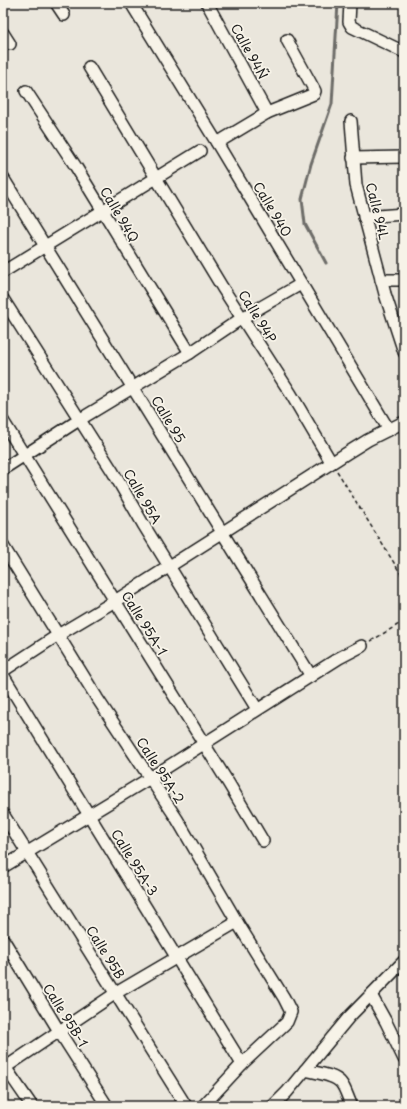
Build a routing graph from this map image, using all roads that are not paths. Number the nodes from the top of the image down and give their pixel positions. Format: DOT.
graph roads {
  1 [pos="56,3"];
  2 [pos="131,3"];
  3 [pos="207,3"];
  4 [pos="350,3"];
  5 [pos="64,15"];
  6 [pos="3,33"];
  7 [pos="287,40"];
  8 [pos="10,44"];
  9 [pos="404,52"];
  10 [pos="89,67"];
  11 [pos="26,91"];
  12 [pos="267,113"];
  13 [pos="351,121"];
  14 [pos="217,143"];
  15 [pos="200,151"];
  16 [pos="404,157"];
  17 [pos="353,158"];
  18 [pos="3,178"];
  19 [pos="155,178"];
  20 [pos="102,211"];
  21 [pos="404,214"];
  22 [pos="364,217"];
  23 [pos="45,246"];
  24 [pos="3,272"];
  25 [pos="381,280"];
  26 [pos="404,280"];
  27 [pos="301,284"];
  28 [pos="3,299"];
  29 [pos="242,318"];
  30 [pos="404,352"];
  31 [pos="190,353"];
  32 [pos="134,387"];
  33 [pos="80,420"];
  34 [pos="3,422"];
  35 [pos="404,422"];
  36 [pos="389,430"];
  37 [pos="25,456"];
  38 [pos="331,462"];
  39 [pos="3,470"];
  40 [pos="222,532"];
  41 [pos="3,546"];
  42 [pos="169,566"];
  43 [pos="115,602"];
  44 [pos="58,635"];
  45 [pos="362,646"];
  46 [pos="3,671"];
  47 [pos="3,675"];
  48 [pos="311,676"];
  49 [pos="257,710"];
  50 [pos="203,743"];
  51 [pos="150,778"];
  52 [pos="3,814"];
  53 [pos="89,814"];
  54 [pos="263,840"];
  55 [pos="27,852"];
  56 [pos="3,867"];
  57 [pos="237,922"];
  58 [pos="3,939"];
  59 [pos="177,957"];
  60 [pos="404,961"];
  61 [pos="116,994"];
  62 [pos="371,995"];
  63 [pos="59,1031"];
  64 [pos="404,1060"];
  65 [pos="242,1064"];
  66 [pos="4,1065"];
  67 [pos="305,1070"];
  68 [pos="32,1106"];
  69 [pos="107,1106"];
  70 [pos="186,1106"];
  71 [pos="203,1106"];
  72 [pos="273,1106"];
  73 [pos="352,1106"];
  1 -- 5 [label="street"];
  2 -- 14 [label="street, Calle 94O"];
  3 -- 12 [label="street, Calle 94Ñ"];
  4 -- 9 [label="street"];
  6 -- 8 [label="street"];
  7 -- 12 [label="street"];
  10 -- 19 [label="street, Calle 94P"];
  11 -- 20 [label="street, Calle 94Q"];
  12 -- 14 [label="street"];
  13 -- 17 [label="street, Calle 94L"];
  14 -- 27 [label="street, Calle 94O"];
  15 -- 19 [label="street"];
  16 -- 17 [label="street"];
  17 -- 22 [label="street, Calle 94L"];
  18 -- 23 [label="street, Calle 95"];
  19 -- 20 [label="street"];
  19 -- 29 [label="street, Calle 94P"];
  20 -- 23 [label="street"];
  20 -- 31 [label="street, Calle 94Q"];
  21 -- 22 [label="street"];
  22 -- 25 [label="street, Calle 94L"];
  23 -- 24 [label="street"];
  23 -- 32 [label="street, Calle 95"];
  25 -- 26 [label="street"];
  25 -- 30 [label="street, Calle 94L"];
  27 -- 29 [label="street"];
  27 -- 36 [label="street, Calle 94O"];
  28 -- 33 [label="street, Calle 95A"];
  29 -- 31 [label="street"];
  29 -- 38 [label="street, Calle 94P"];
  31 -- 32 [label="street"];
  32 -- 33 [label="street"];
  32 -- 40 [label="street, Calle 95"];
  33 -- 37 [label="street"];
  33 -- 42 [label="street, Calle 95A"];
  34 -- 37 [label="street, Calle 95A-1"];
  35 -- 36 [label="street"];
  36 -- 38 [label="street"];
  37 -- 39 [label="street"];
  37 -- 43 [label="street, Calle 95A-1"];
  38 -- 40 [label="street"];
  40 -- 42 [label="street"];
  40 -- 48 [label="street, Calle 95"];
  41 -- 44 [label="street, Calle 95A-2"];
  42 -- 43 [label="street"];
  42 -- 49 [label="street, Calle 95A"];
  43 -- 44 [label="street"];
  43 -- 50 [label="street, Calle 95A-1"];
  44 -- 46 [label="street"];
  44 -- 51 [label="street, Calle 95A-2"];
  45 -- 48 [label="street"];
  47 -- 53 [label="street, Calle 95A-3"];
  48 -- 49 [label="street"];
  49 -- 50 [label="street"];
  50 -- 51 [label="street"];
  50 -- 54 [label="street, Calle 95A-1"];
  51 -- 53 [label="street"];
  51 -- 57 [label="street, Calle 95A-2"];
  52 -- 55 [label="street, Calle 95B"];
  53 -- 55 [label="street"];
  53 -- 59 [label="street, Calle 95A-3"];
  55 -- 56 [label="street"];
  55 -- 61 [label="street, Calle 95B"];
  57 -- 59 [label="street"];
  57 -- 65 [label="street, Calle 95A-2"];
  58 -- 63 [label="street, Calle 95B-1"];
  59 -- 61 [label="street"];
  59 -- 65 [label="street, Calle 95A-3"];
  60 -- 62 [label="street"];
  61 -- 63 [label="street"];
  61 -- 70 [label="street, Calle 95B"];
  62 -- 64 [label="street"];
  62 -- 67 [label="street"];
  63 -- 66 [label="street"];
  63 -- 69 [label="street, Calle 95B-1"];
  65 -- 71 [label="street"];
  66 -- 68 [label="street"];
  67 -- 72 [label="street"];
  67 -- 73 [label="street"];
}
